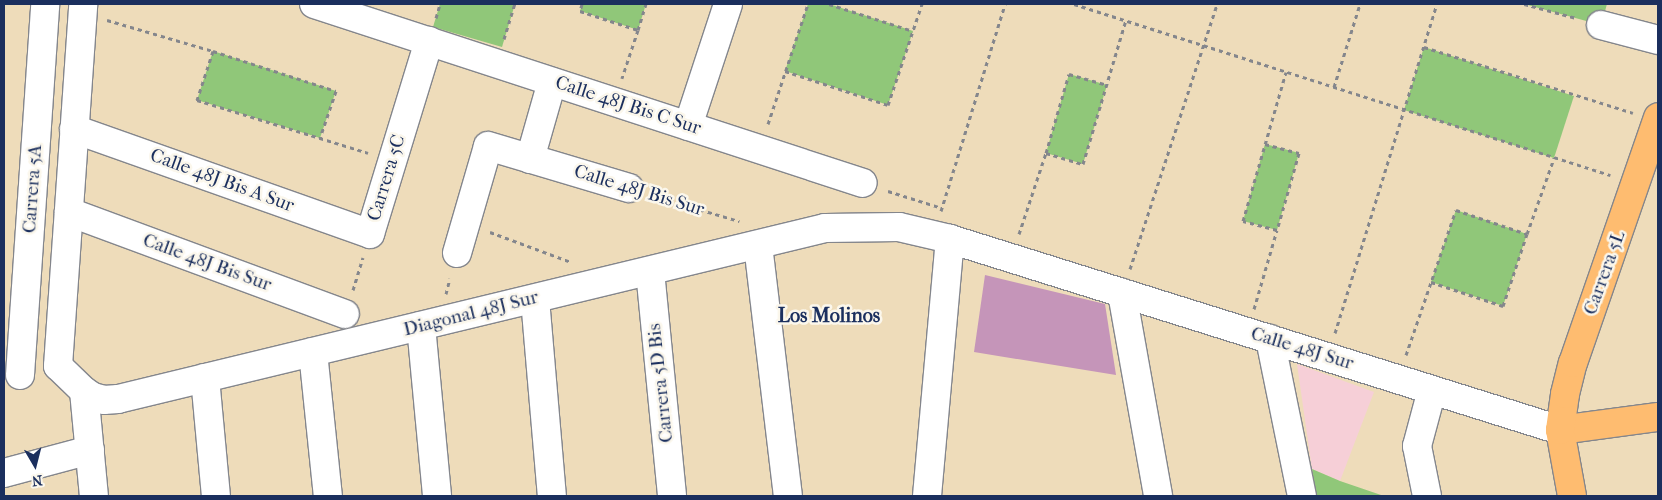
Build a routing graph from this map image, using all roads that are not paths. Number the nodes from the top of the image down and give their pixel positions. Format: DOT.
graph roads {
  1 [pos="45,4"];
  2 [pos="314,4"];
  3 [pos="728,4"];
  4 [pos="83,8"];
  5 [pos="1601,25"];
  6 [pos="1658,40"];
  7 [pos="429,41"];
  8 [pos="552,82"];
  9 [pos="1647,116"];
  10 [pos="688,126"];
  11 [pos="74,129"];
  12 [pos="530,159"];
  13 [pos="863,183"];
  14 [pos="629,188"];
  15 [pos="68,212"];
  16 [pos="370,234"];
  17 [pos="942,237"];
  18 [pos="758,245"];
  19 [pos="457,253"];
  20 [pos="650,271"];
  21 [pos="1122,293"];
  22 [pos="535,299"];
  23 [pos="345,314"];
  24 [pos="430,324"];
  25 [pos="1259,336"];
  26 [pos="313,352"];
  27 [pos="58,366"];
  28 [pos="12,377"];
  29 [pos="205,378"];
  30 [pos="1432,390"];
  31 [pos="84,391"];
  32 [pos="1658,417"];
  33 [pos="1560,430"];
  34 [pos="90,450"];
  35 [pos="4,473"];
  36 [pos="94,496"];
  37 [pos="216,496"];
  38 [pos="328,496"];
  39 [pos="437,496"];
  40 [pos="552,496"];
  41 [pos="672,496"];
  42 [pos="788,496"];
  43 [pos="927,496"];
  44 [pos="1158,496"];
  45 [pos="1302,496"];
  46 [pos="1427,496"];
  47 [pos="1572,496"];
  1 -- 28 [label="street, Carrera 5A"];
  2 -- 7 [label="street, Calle 48J Bis C Sur"];
  3 -- 10 [label="street"];
  4 -- 11 [label="street, Carrera 5A"];
  5 -- 6 [label="street"];
  7 -- 8 [label="street, Calle 48J Bis C Sur"];
  7 -- 16 [label="street, Carrera 5C"];
  8 -- 10 [label="street, Calle 48J Bis C Sur"];
  8 -- 12 [label="street"];
  9 -- 33 [label="main road, Carrera 5L"];
  10 -- 13 [label="street, Calle 48J Bis C Sur"];
  11 -- 15 [label="street, Carrera 5A"];
  11 -- 16 [label="street, Calle 48J Bis A Sur"];
  12 -- 14 [label="street, Calle 48J Bis Sur"];
  12 -- 19 [label="street, Calle 48J Bis Sur"];
  15 -- 23 [label="street, Calle 48J Bis Sur"];
  15 -- 27 [label="street, Carrera 5A"];
  17 -- 18 [label="street, Diagonal 48J Sur"];
  17 -- 21 [label="street, Calle 48J Sur"];
  17 -- 43 [label="street"];
  18 -- 20 [label="street, Diagonal 48J Sur"];
  18 -- 42 [label="street"];
  20 -- 22 [label="street, Diagonal 48J Sur"];
  20 -- 41 [label="street, Carrera 5D Bis"];
  21 -- 25 [label="street, Calle 48J Sur"];
  21 -- 44 [label="street"];
  22 -- 24 [label="street, Diagonal 48J Sur"];
  22 -- 40 [label="street"];
  24 -- 26 [label="street, Diagonal 48J Sur"];
  24 -- 39 [label="street"];
  25 -- 30 [label="street, Calle 48J Sur"];
  25 -- 45 [label="street"];
  26 -- 29 [label="street, Diagonal 48J Sur"];
  26 -- 38 [label="street"];
  27 -- 28 [label="street"];
  27 -- 31 [label="street, Diagonal 48J Sur"];
  29 -- 31 [label="street, Diagonal 48J Sur"];
  29 -- 37 [label="street"];
  30 -- 33 [label="street, Calle 48J Sur"];
  30 -- 46 [label="street"];
  31 -- 34 [label="street"];
  32 -- 33 [label="main road, Calle 48J Sur"];
  33 -- 47 [label="main road, Carrera 5L"];
  34 -- 35 [label="street"];
  34 -- 36 [label="street"];
}
